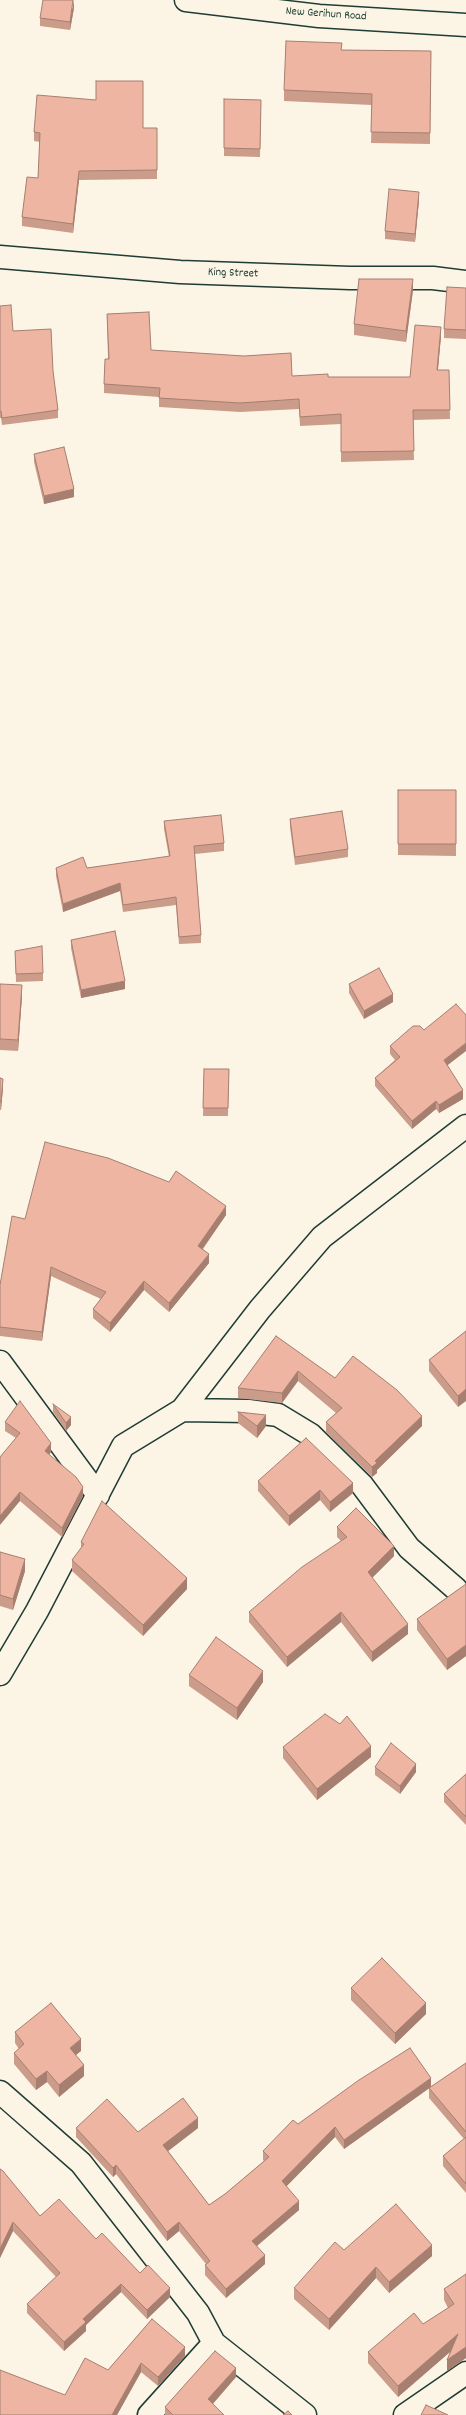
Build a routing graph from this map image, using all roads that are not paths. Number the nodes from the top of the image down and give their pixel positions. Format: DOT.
graph roads {
  1 [pos="186,0"];
  2 [pos="466,25"];
  3 [pos="0,256"];
  4 [pos="466,282"];
  5 [pos="466,1126"];
  6 [pos="0,1362"];
  7 [pos="182,1410"];
  8 [pos="98,1495"];
  9 [pos="456,1589"];
  10 [pos="0,1674"];
  11 [pos="0,2092"];
  12 [pos="214,2344"];
  13 [pos="466,2373"];
  14 [pos="149,2415"];
  15 [pos="305,2415"];
  16 [pos="405,2415"];
  1 -- 2 [label="street, New Gerihun Road"];
  3 -- 4 [label="street, King Street"];
  5 -- 7 [label="street"];
  6 -- 8 [label="street"];
  7 -- 8 [label="street"];
  7 -- 9 [label="street"];
  8 -- 10 [label="street"];
  11 -- 12 [label="street"];
  12 -- 14 [label="street"];
  12 -- 15 [label="street"];
  13 -- 16 [label="street"];
}
